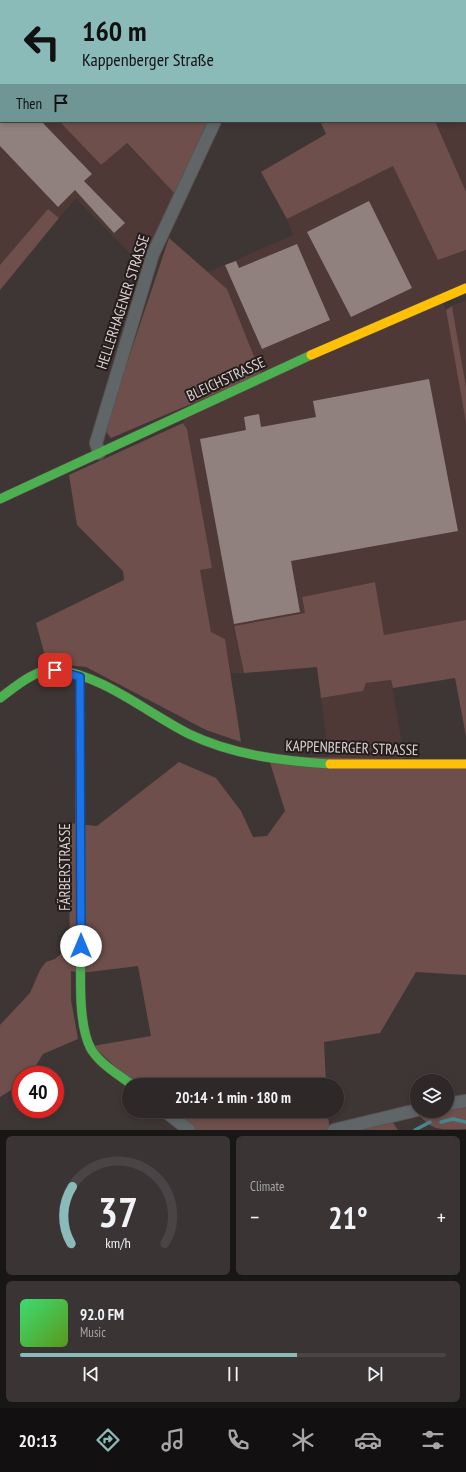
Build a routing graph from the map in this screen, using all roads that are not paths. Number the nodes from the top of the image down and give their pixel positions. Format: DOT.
graph roads {
  1 [pos="215,122"];
  2 [pos="466,288"];
  3 [pos="100,453"];
  4 [pos="0,499"];
  5 [pos="80,677"];
  6 [pos="0,698"];
  7 [pos="466,764"];
  8 [pos="123,1078"];
  9 [pos="466,1102"];
  10 [pos="454,1103"];
  11 [pos="410,1112"];
  12 [pos="174,1118"];
  13 [pos="189,1130"];
  14 [pos="334,1130"];
  1 -- 3 [label="street, HELLERHAGENER STRASSE"];
  2 -- 3 [label="street, BLEICHSTRASSE"];
  3 -- 4 [label="street, BLEICHSTRASSE"];
  5 -- 6 [label="street, KAPPENBERGER STRASSE"];
  5 -- 7 [label="street, KAPPENBERGER STRASSE"];
  5 -- 8 [label="street, FÄRBERSTRASSE"];
  9 -- 10 [label="street"];
  11 -- 14 [label="street"];
  12 -- 13 [label="street"];
}
